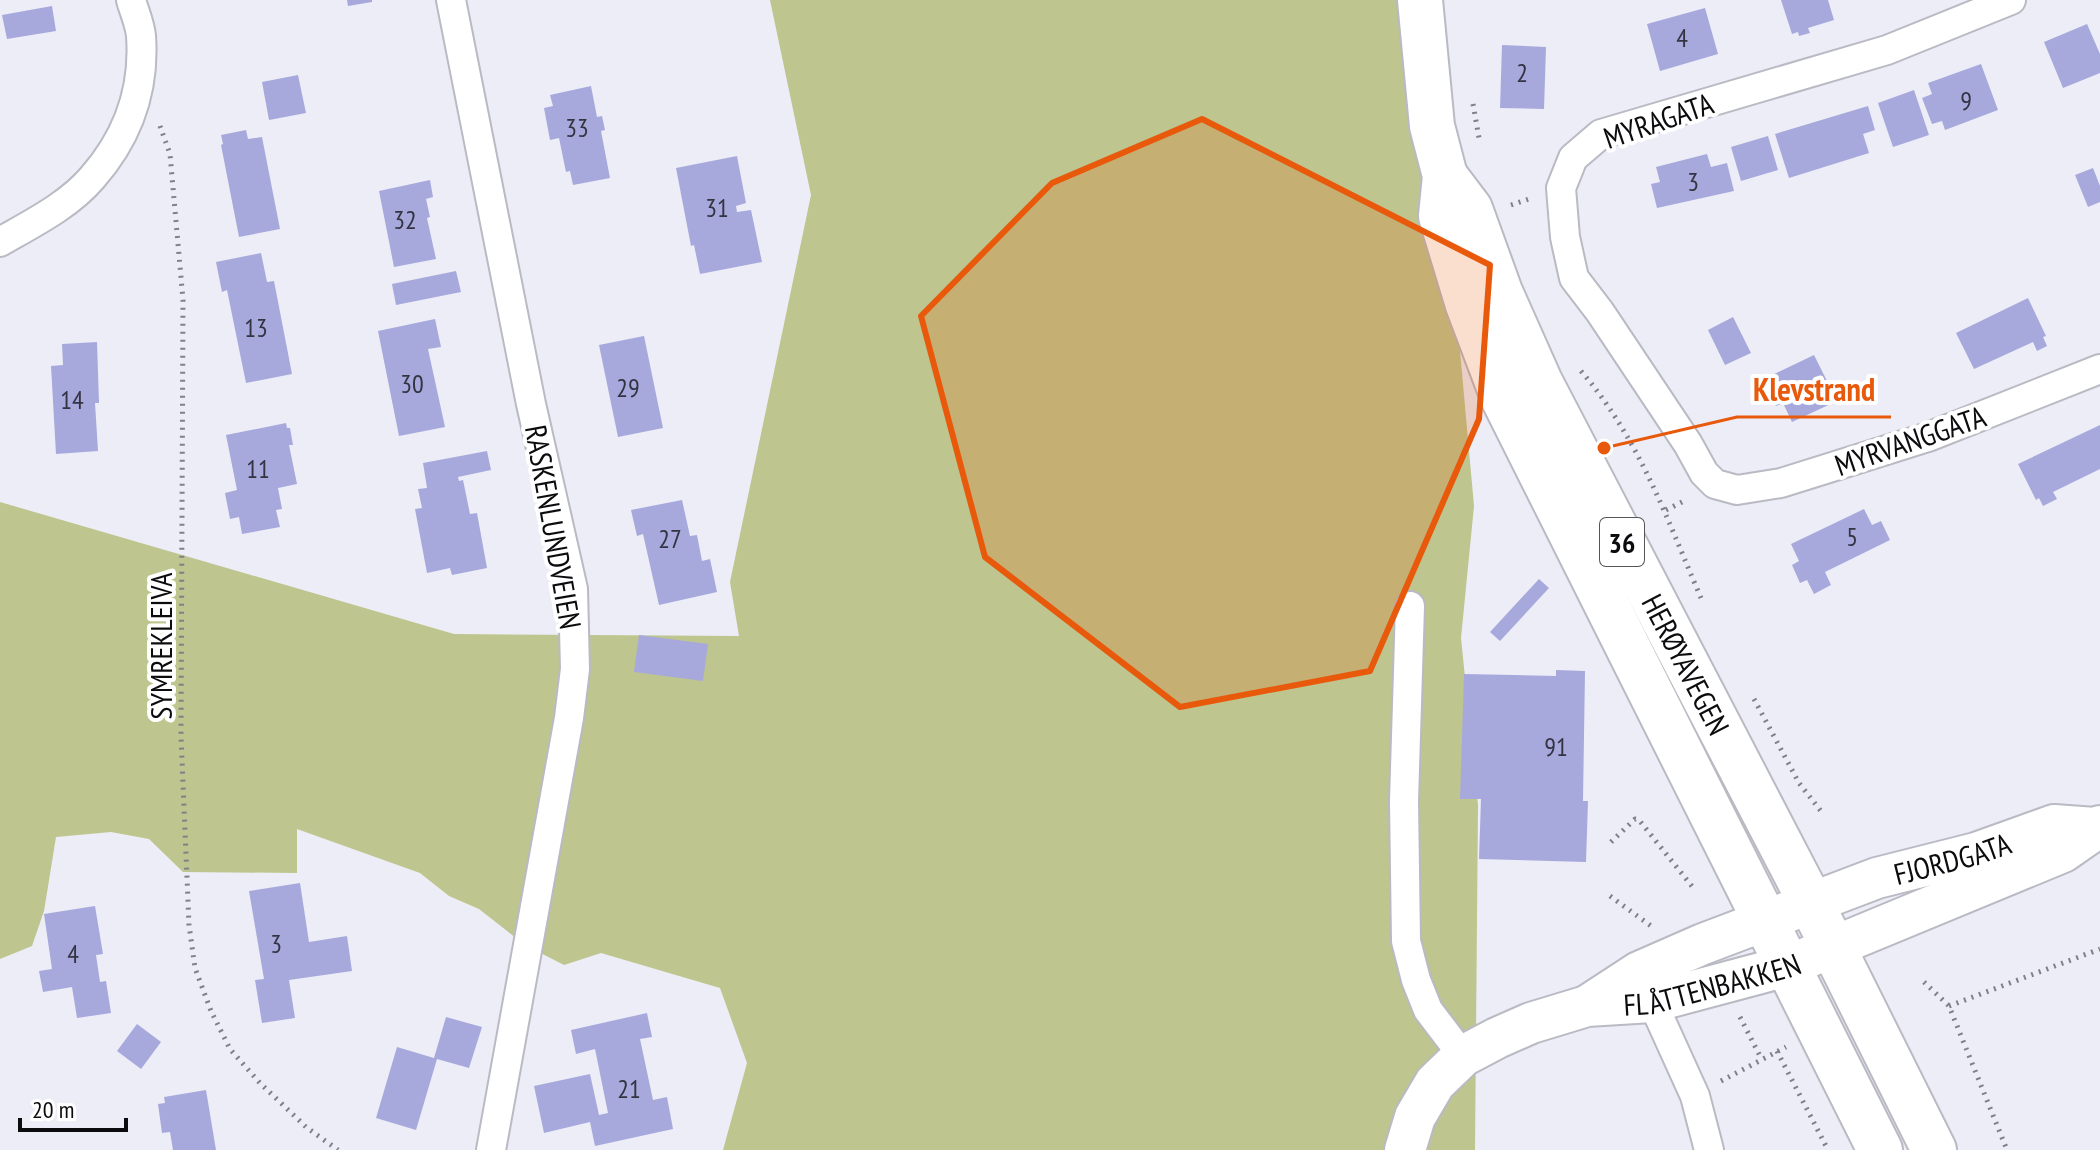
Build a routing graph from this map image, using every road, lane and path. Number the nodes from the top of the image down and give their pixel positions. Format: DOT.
graph roads {
  1 [pos="131,0"];
  2 [pos="451,0"];
  3 [pos="1420,0"];
  4 [pos="2011,0"];
  5 [pos="1471,92"];
  6 [pos="139,95"];
  7 [pos="1481,147"];
  8 [pos="1445,176"];
  9 [pos="0,242"];
  10 [pos="1578,367"];
  11 [pos="2100,369"];
  12 [pos="1715,484"];
  13 [pos="1410,606"];
  14 [pos="1704,606"];
  15 [pos="1750,692"];
  16 [pos="1824,815"];
  17 [pos="2097,827"];
  18 [pos="1611,842"];
  19 [pos="1695,890"];
  20 [pos="1610,896"];
  21 [pos="1811,903"];
  22 [pos="1765,921"];
  23 [pos="1656,929"];
  24 [pos="1834,949"];
  25 [pos="2100,949"];
  26 [pos="1787,966"];
  27 [pos="1924,982"];
  28 [pos="1645,987"];
  29 [pos="1949,1006"];
  30 [pos="1737,1011"];
  31 [pos="1790,1045"];
  32 [pos="1777,1051"];
  33 [pos="1463,1056"];
  34 [pos="1761,1058"];
  35 [pos="1695,1096"];
  36 [pos="338,1150"];
  37 [pos="491,1150"];
  38 [pos="1405,1150"];
  39 [pos="1709,1150"];
  40 [pos="1828,1150"];
  41 [pos="1880,1150"];
  42 [pos="1934,1150"];
  43 [pos="2007,1150"];
  1 -- 6 [label="street"];
  2 -- 37 [label="street, RASKENLUNDVEIEN"];
  3 -- 8 [label="highway, HERØYAVEGEN / 36"];
  4 -- 12 [label="street, MYRAGATA"];
  5 -- 7 [label="path"];
  6 -- 9 [label="street"];
  6 -- 36 [label="path, SYMREKLEIVA"];
  8 -- 21 [label="highway, HERØYAVEGEN / 36"];
  8 -- 22 [label="highway, HERØYAVEGEN / 36"];
  10 -- 14 [label="path"];
  11 -- 12 [label="street, MYRVANGGATA"];
  13 -- 33 [label="street"];
  15 -- 16 [label="path"];
  17 -- 21 [label="main road, FJORDGATA"];
  17 -- 24 [label="main road, FJORDGATA"];
  18 -- 19 [label="path"];
  20 -- 23 [label="path"];
  21 -- 22 [label="main road, FLÅTTENBAKKEN"];
  21 -- 24 [label="highway, HERØYAVEGEN / 36"];
  22 -- 26 [label="highway, HERØYAVEGEN / 36"];
  22 -- 28 [label="main road, FLÅTTENBAKKEN"];
  24 -- 26 [label="main road, FLÅTTENBAKKEN"];
  24 -- 42 [label="highway, HERØYAVEGEN / 36"];
  25 -- 29 [label="path"];
  26 -- 28 [label="main road, FLÅTTENBAKKEN"];
  26 -- 41 [label="highway, HERØYAVEGEN / 36"];
  27 -- 29 [label="path"];
  28 -- 33 [label="main road, FLÅTTENBAKKEN"];
  28 -- 35 [label="street"];
  29 -- 43 [label="path"];
  30 -- 34 [label="path"];
  31 -- 32 [label="path"];
  32 -- 34 [label="path"];
  32 -- 40 [label="path"];
  33 -- 38 [label="main road, FLÅTTENBAKKEN"];
  34 -- 35 [label="path"];
  35 -- 39 [label="street"];
}
